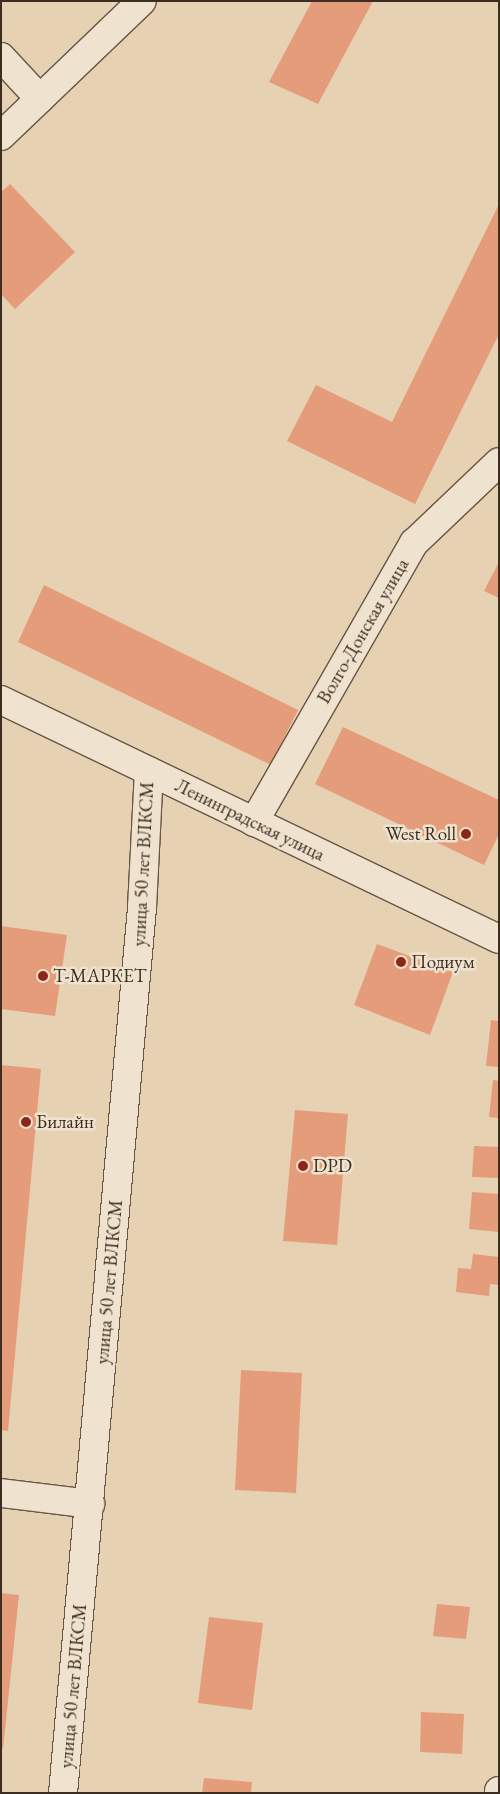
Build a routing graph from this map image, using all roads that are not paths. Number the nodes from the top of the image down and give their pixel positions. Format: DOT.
graph roads {
  1 [pos="142,1"];
  2 [pos="1,57"];
  3 [pos="40,99"];
  4 [pos="1,136"];
  5 [pos="499,462"];
  6 [pos="1,700"];
  7 [pos="149,771"];
  8 [pos="254,822"];
  9 [pos="499,939"];
  10 [pos="1,1492"];
  11 [pos="90,1504"];
  12 [pos="63,1793"];
  1 -- 3 [label="street"];
  2 -- 3 [label="street"];
  3 -- 4 [label="street"];
  5 -- 8 [label="street, Волго-Донская улица"];
  6 -- 7 [label="street, Ленинградская улица"];
  7 -- 8 [label="street, Ленинградская улица"];
  7 -- 11 [label="street, улица 50 лет ВЛКСМ"];
  8 -- 9 [label="street, Ленинградская улица"];
  10 -- 11 [label="street"];
  11 -- 12 [label="street, улица 50 лет ВЛКСМ"];
}
